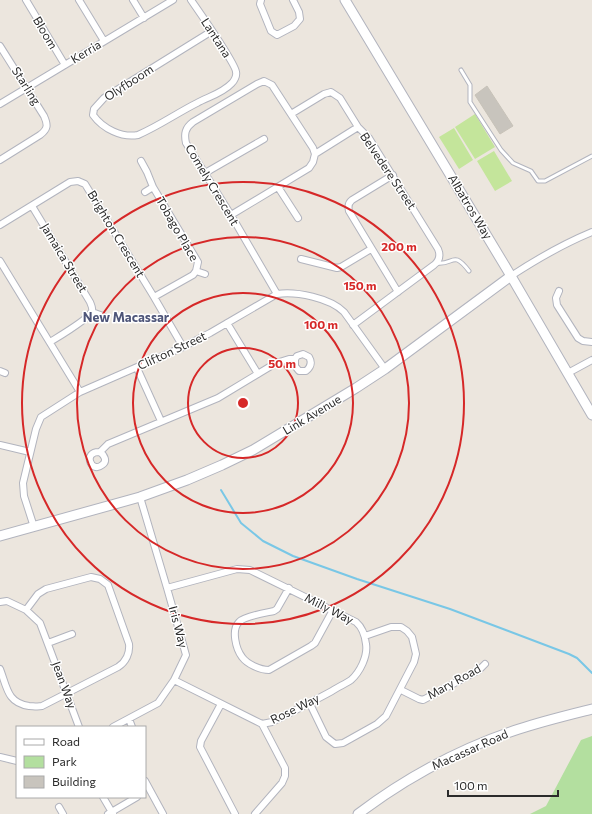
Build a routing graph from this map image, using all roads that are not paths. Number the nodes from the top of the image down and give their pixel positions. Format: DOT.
graph roads {
  1 [pos="26,0"];
  2 [pos="79,0"];
  3 [pos="133,0"];
  4 [pos="173,0"];
  5 [pos="192,0"];
  6 [pos="261,0"];
  7 [pos="292,0"];
  8 [pos="345,0"];
  9 [pos="144,18"];
  10 [pos="212,31"];
  11 [pos="104,41"];
  12 [pos="0,46"];
  13 [pos="65,65"];
  14 [pos="461,70"];
  15 [pos="236,76"];
  16 [pos="27,88"];
  17 [pos="0,104"];
  18 [pos="291,114"];
  19 [pos="358,127"];
  20 [pos="264,139"];
  21 [pos="315,154"];
  22 [pos="592,156"];
  23 [pos="0,160"];
  24 [pos="140,161"];
  25 [pos="205,173"];
  26 [pos="393,175"];
  27 [pos="153,187"];
  28 [pos="278,187"];
  29 [pos="145,192"];
  30 [pos="32,206"];
  31 [pos="231,215"];
  32 [pos="298,218"];
  33 [pos="0,225"];
  34 [pos="592,232"];
  35 [pos="372,248"];
  36 [pos="301,259"];
  37 [pos="0,261"];
  38 [pos="436,264"];
  39 [pos="196,271"];
  40 [pos="469,271"];
  41 [pos="205,274"];
  42 [pos="511,276"];
  43 [pos="559,291"];
  44 [pos="398,292"];
  45 [pos="277,294"];
  46 [pos="154,297"];
  47 [pos="92,312"];
  48 [pos="103,316"];
  49 [pos="227,323"];
  50 [pos="353,325"];
  51 [pos="50,342"];
  52 [pos="592,342"];
  53 [pos="184,347"];
  54 [pos="295,359"];
  55 [pos="592,360"];
  56 [pos="137,368"];
  57 [pos="385,369"];
  58 [pos="568,373"];
  59 [pos="258,374"];
  60 [pos="80,392"];
  61 [pos="592,415"];
  62 [pos="161,421"];
  63 [pos="0,445"];
  64 [pos="30,452"];
  65 [pos="100,452"];
  66 [pos="140,497"];
  67 [pos="34,527"];
  68 [pos="0,536"];
  69 [pos="167,588"];
  70 [pos="289,588"];
  71 [pos="0,602"];
  72 [pos="26,610"];
  73 [pos="333,610"];
  74 [pos="72,634"];
  75 [pos="365,636"];
  76 [pos="48,643"];
  77 [pos="485,664"];
  78 [pos="0,669"];
  79 [pos="174,680"];
  80 [pos="401,690"];
  81 [pos="68,693"];
  82 [pos="221,704"];
  83 [pos="310,704"];
  84 [pos="592,709"];
  85 [pos="129,719"];
  86 [pos="262,724"];
  87 [pos="79,726"];
  88 [pos="115,726"];
  89 [pos="132,726"];
  90 [pos="0,758"];
  91 [pos="16,761"];
  92 [pos="147,791"];
  93 [pos="104,798"];
  94 [pos="135,798"];
  95 [pos="59,807"];
  96 [pos="111,813"];
  97 [pos="63,814"];
  98 [pos="162,814"];
  99 [pos="235,814"];
  100 [pos="255,814"];
  101 [pos="358,814"];
  1 -- 13 [label="street, Bloom"];
  2 -- 11 [label="street"];
  3 -- 9 [label="street"];
  4 -- 9 [label="street, Kerria"];
  5 -- 10 [label="street, Lantana"];
  6 -- 7 [label="street"];
  8 -- 42 [label="street, Albatros Way"];
  9 -- 11 [label="street, Kerria"];
  10 -- 15 [label="street, Lantana"];
  10 -- 15 [label="street, Olyfboom"];
  11 -- 13 [label="street, Kerria"];
  12 -- 16 [label="street, Starling"];
  13 -- 16 [label="street, Kerria"];
  14 -- 22 [label="lane"];
  16 -- 17 [label="street, Kerria"];
  16 -- 23 [label="street, Starling"];
  18 -- 19 [label="street"];
  18 -- 21 [label="street, Comely Crescent"];
  18 -- 25 [label="street, Comely Crescent"];
  19 -- 21 [label="street, Belvedere Street"];
  19 -- 26 [label="street, Belvedere Street"];
  20 -- 25 [label="street"];
  21 -- 28 [label="street, Belvedere Street"];
  24 -- 27 [label="street, Tobago Place"];
  25 -- 31 [label="street, Comely Crescent"];
  26 -- 35 [label="street"];
  26 -- 38 [label="street, Belvedere Street"];
  27 -- 29 [label="street, Tobago Place"];
  27 -- 39 [label="street, Tobago Place"];
  28 -- 31 [label="street, Belvedere Street"];
  28 -- 32 [label="street"];
  30 -- 33 [label="street, Brighton Crescent"];
  30 -- 46 [label="street, Brighton Crescent"];
  30 -- 47 [label="street, Jamaica Street"];
  31 -- 45 [label="street, Comely Crescent"];
  34 -- 42 [label="street, Link Avenue"];
  35 -- 36 [label="street"];
  35 -- 44 [label="street"];
  37 -- 51 [label="street"];
  38 -- 40 [label="lane"];
  38 -- 44 [label="street"];
  39 -- 41 [label="street, Tobago Place"];
  39 -- 46 [label="street, Tobago Place"];
  42 -- 57 [label="street, Link Avenue"];
  42 -- 58 [label="street, Albatros Way"];
  43 -- 52 [label="street"];
  44 -- 50 [label="street"];
  45 -- 49 [label="street, Clifton Street"];
  45 -- 50 [label="street"];
  46 -- 53 [label="street, Brighton Crescent"];
  47 -- 48 [label="street"];
  47 -- 51 [label="street"];
  49 -- 53 [label="street, Clifton Street"];
  49 -- 59 [label="street"];
  50 -- 57 [label="street"];
  51 -- 60 [label="street"];
  53 -- 56 [label="street, Clifton Street"];
  54 -- 59 [label="street"];
  55 -- 58 [label="street"];
  56 -- 60 [label="street, Clifton Street"];
  56 -- 62 [label="street"];
  57 -- 66 [label="street, Link Avenue"];
  58 -- 61 [label="street, Albatros Way"];
  59 -- 62 [label="street"];
  60 -- 64 [label="street, Clifton Street"];
  62 -- 65 [label="street"];
  63 -- 64 [label="street"];
  64 -- 67 [label="street, Clifton Street"];
  66 -- 67 [label="street, Link Avenue"];
  66 -- 69 [label="street, Iris Way"];
  67 -- 68 [label="street, Link Avenue"];
  69 -- 70 [label="street, Milly Way"];
  69 -- 79 [label="street, Iris Way"];
  70 -- 73 [label="street, Milly Way"];
  70 -- 73 [label="street"];
  71 -- 72 [label="street, Jean Way"];
  72 -- 76 [label="street, Jean Way"];
  72 -- 81 [label="street"];
  73 -- 75 [label="street, Milly Way"];
  74 -- 76 [label="street"];
  75 -- 80 [label="street, Milly Way"];
  75 -- 83 [label="street, Rose Way"];
  76 -- 81 [label="street, Jean Way"];
  77 -- 80 [label="street, Mary Road"];
  78 -- 81 [label="street"];
  79 -- 82 [label="street, Rose Way"];
  79 -- 85 [label="street, Iris Way"];
  80 -- 83 [label="street, Milly Way"];
  81 -- 87 [label="street, Jean Way"];
  82 -- 86 [label="street, Rose Way"];
  82 -- 99 [label="street"];
  83 -- 86 [label="street, Rose Way"];
  84 -- 101 [label="street, Macassar Road"];
  85 -- 88 [label="street, Iris Way"];
  85 -- 89 [label="street"];
  86 -- 100 [label="street"];
  90 -- 91 [label="street"];
  92 -- 98 [label="street"];
  93 -- 96 [label="street"];
  94 -- 96 [label="street"];
  95 -- 97 [label="street"];
}
